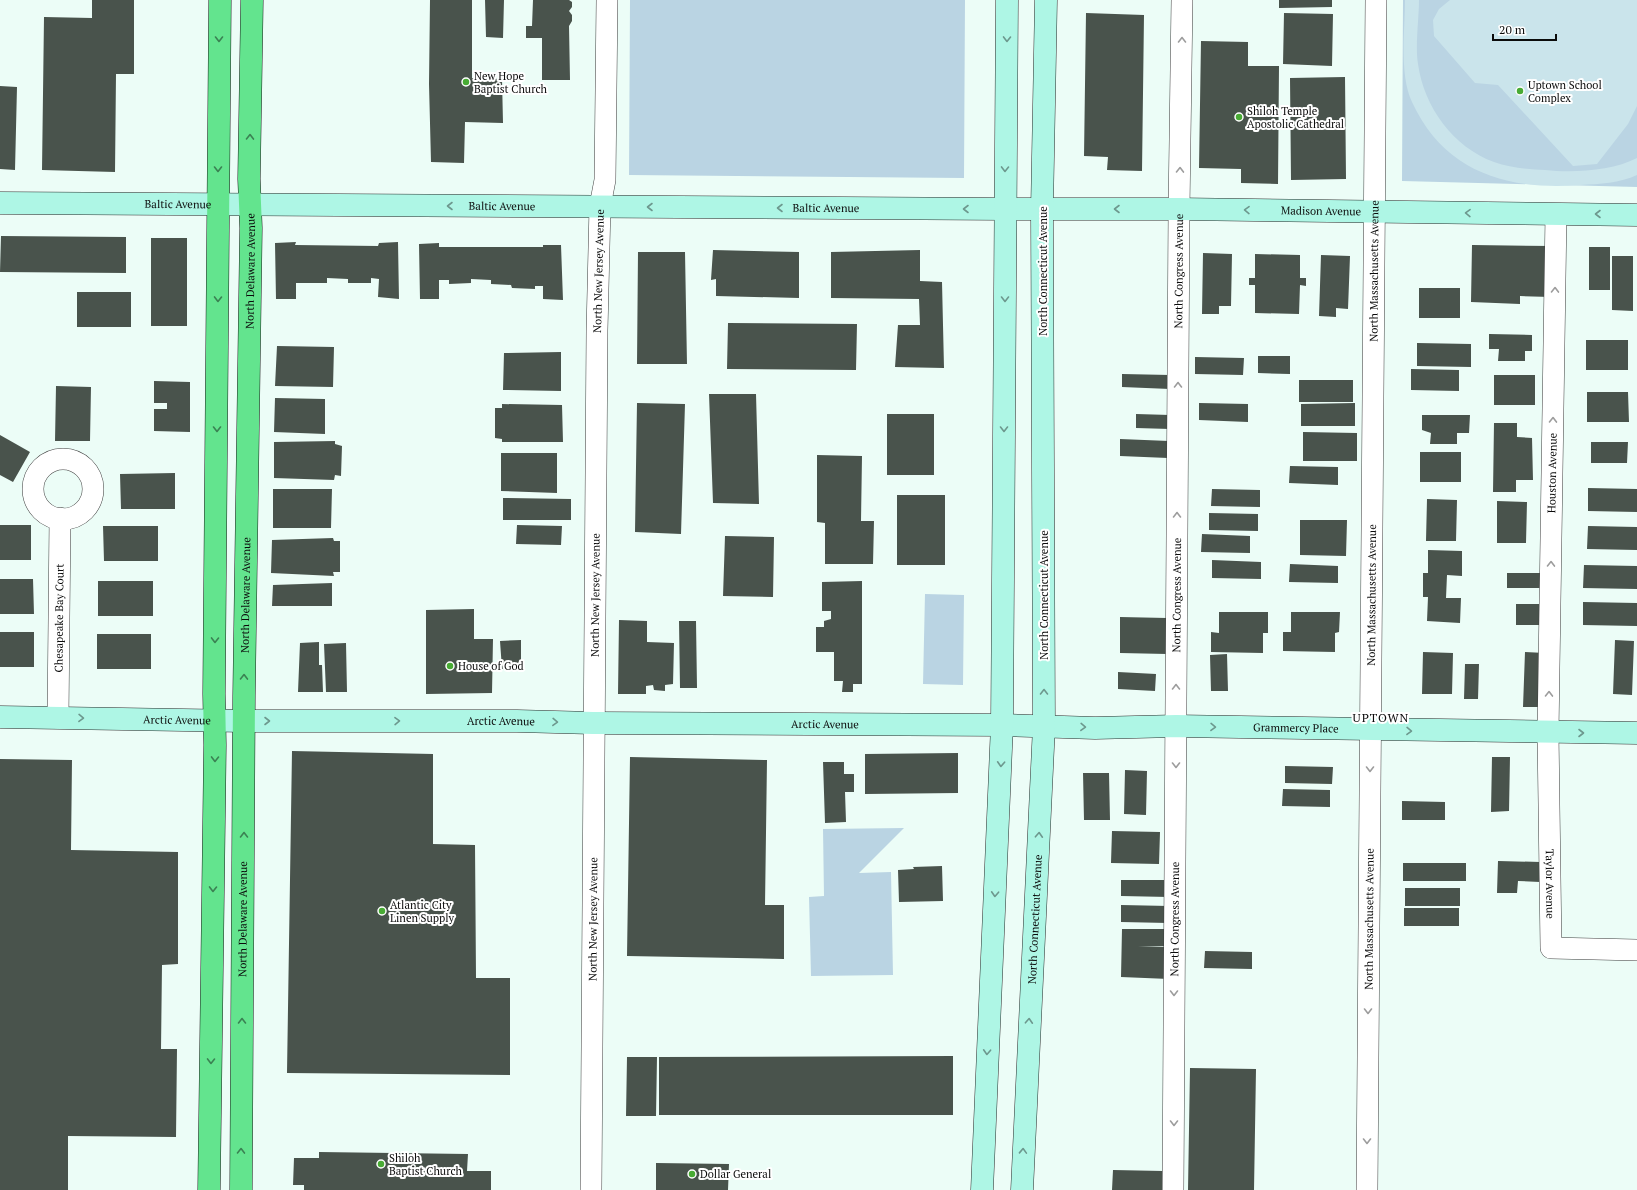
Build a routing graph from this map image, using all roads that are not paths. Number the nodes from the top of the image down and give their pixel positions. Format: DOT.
graph roads {
  1 [pos="220,0"];
  2 [pos="252,0"];
  3 [pos="607,0"];
  4 [pos="1007,0"];
  5 [pos="1046,0"];
  6 [pos="1182,0"];
  7 [pos="1376,0"];
  8 [pos="0,203"];
  9 [pos="218,204"];
  10 [pos="250,204"];
  11 [pos="600,206"];
  12 [pos="1005,209"];
  13 [pos="1042,209"];
  14 [pos="1179,209"];
  15 [pos="1374,212"];
  16 [pos="1556,214"];
  17 [pos="1637,215"];
  18 [pos="60,518"];
  19 [pos="0,717"];
  20 [pos="58,718"];
  21 [pos="215,720"];
  22 [pos="244,721"];
  23 [pos="594,723"];
  24 [pos="1002,725"];
  25 [pos="1044,726"];
  26 [pos="1176,726"];
  27 [pos="1370,730"];
  28 [pos="1548,733"];
  29 [pos="1637,733"];
  30 [pos="1637,950"];
  31 [pos="209,1190"];
  32 [pos="240,1190"];
  33 [pos="591,1190"];
  34 [pos="982,1190"];
  35 [pos="1022,1190"];
  36 [pos="1173,1190"];
  37 [pos="1367,1190"];
  1 -- 9 [label="highway, one-way"];
  10 -- 2 [label="highway, North Delaware Avenue, one-way"];
  3 -- 11 [label="street, North New Jersey Avenue"];
  4 -- 12 [label="street, one-way"];
  5 -- 13 [label="street, North Connecticut Avenue"];
  14 -- 6 [label="street, North Congress Avenue, one-way"];
  7 -- 15 [label="street, North Massachusetts Avenue"];
  8 -- 9 [label="street, Baltic Avenue"];
  9 -- 10 [label="street, Baltic Avenue"];
  9 -- 21 [label="highway, one-way"];
  11 -- 10 [label="street, Baltic Avenue, one-way"];
  22 -- 10 [label="highway, North Delaware Avenue, one-way"];
  12 -- 11 [label="street, Baltic Avenue, one-way"];
  11 -- 23 [label="street, North New Jersey Avenue"];
  12 -- 13 [label="street, Madison Avenue"];
  12 -- 24 [label="street, one-way"];
  14 -- 13 [label="street, Madison Avenue, one-way"];
  25 -- 13 [label="street, North Connecticut Avenue, one-way"];
  15 -- 14 [label="street, Madison Avenue, one-way"];
  26 -- 14 [label="street, North Congress Avenue, one-way"];
  16 -- 15 [label="street, Madison Avenue, one-way"];
  15 -- 27 [label="street, North Massachusetts Avenue"];
  17 -- 16 [label="street, Madison Avenue, one-way"];
  28 -- 16 [label="street, Houston Avenue, one-way"];
  18 -- 20 [label="street, Chesapeake Bay Court"];
  19 -- 20 [label="street, Arctic Avenue"];
  20 -- 21 [label="street, Arctic Avenue, one-way"];
  21 -- 22 [label="street, Arctic Avenue"];
  21 -- 31 [label="highway, one-way"];
  22 -- 23 [label="street, Arctic Avenue, one-way"];
  32 -- 22 [label="highway, North Delaware Avenue, one-way"];
  23 -- 24 [label="street, Arctic Avenue"];
  23 -- 33 [label="street, North New Jersey Avenue"];
  24 -- 25 [label="street, Grammercy Place"];
  24 -- 34 [label="street, one-way"];
  25 -- 26 [label="street, Grammercy Place, one-way"];
  35 -- 25 [label="street, North Connecticut Avenue, one-way"];
  26 -- 27 [label="street, Grammercy Place, one-way"];
  26 -- 36 [label="street, North Congress Avenue, one-way"];
  27 -- 28 [label="street, Grammercy Place, one-way"];
  27 -- 37 [label="street, North Massachusetts Avenue, one-way"];
  28 -- 29 [label="street, Grammercy Place, one-way"];
  28 -- 30 [label="street, Taylor Avenue"];
}
